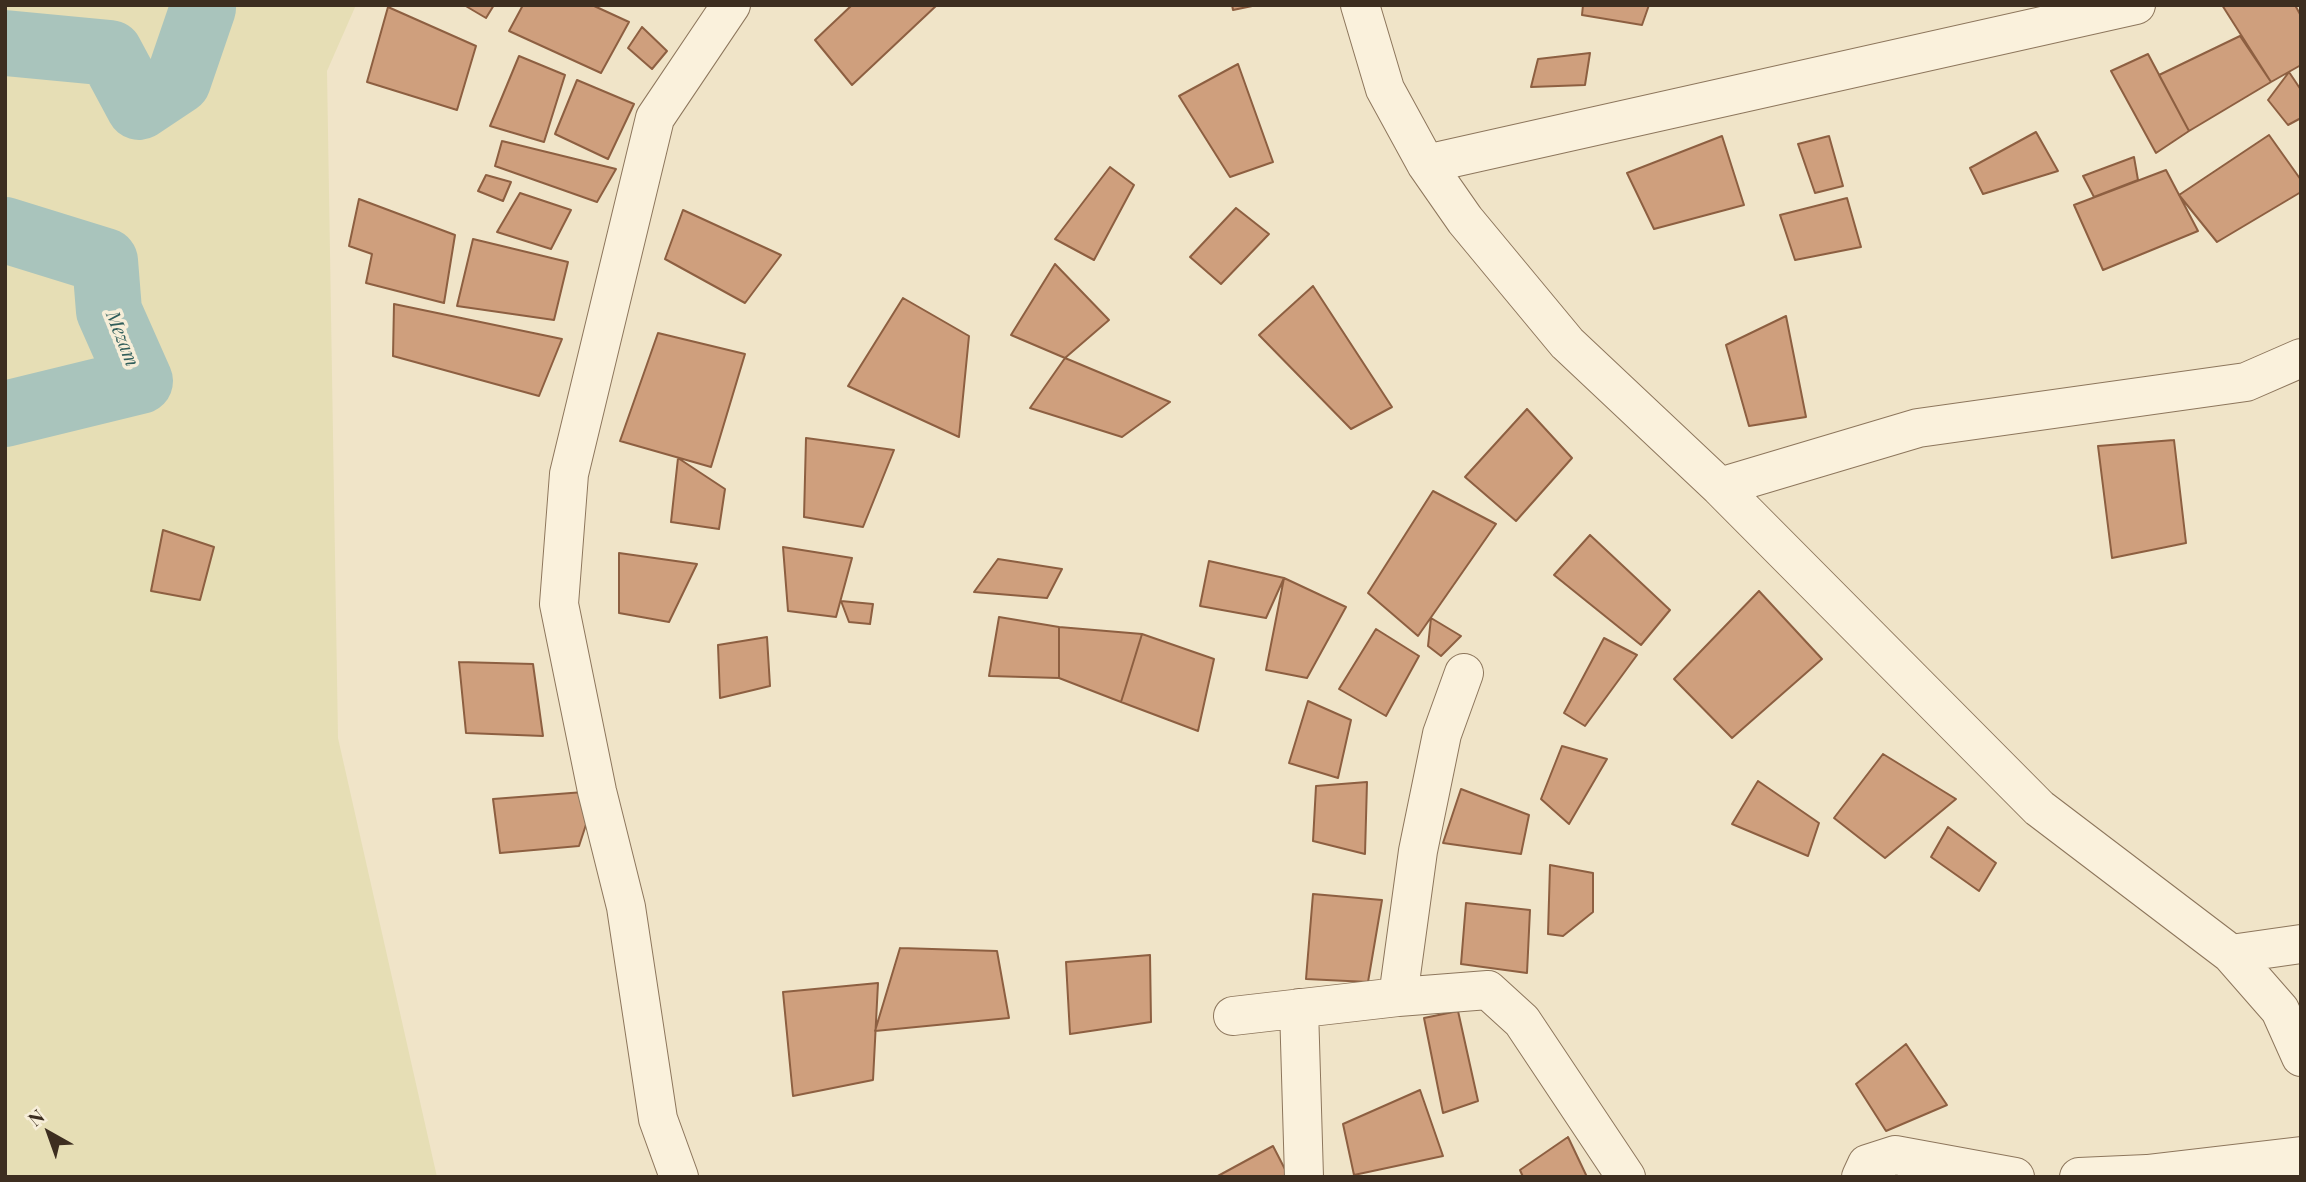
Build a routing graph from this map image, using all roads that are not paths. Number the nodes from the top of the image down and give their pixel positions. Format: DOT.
graph roads {
  1 [pos="731,5"];
  2 [pos="1360,5"];
  3 [pos="2136,5"];
  4 [pos="1426,164"];
  5 [pos="2301,358"];
  6 [pos="1720,487"];
  7 [pos="1464,673"];
  8 [pos="2301,944"];
  9 [pos="2231,954"];
  10 [pos="1398,997"];
  11 [pos="1299,1008"];
  12 [pos="1233,1016"];
  13 [pos="2301,1057"];
  14 [pos="2301,1156"];
  15 [pos="680,1177"];
  16 [pos="1304,1177"];
  17 [pos="1626,1177"];
  18 [pos="1861,1177"];
  19 [pos="2015,1177"];
  20 [pos="2079,1177"];
  1 -- 15 [label="street"];
  2 -- 4 [label="street"];
  3 -- 4 [label="street"];
  4 -- 6 [label="street"];
  5 -- 6 [label="street"];
  6 -- 9 [label="street"];
  7 -- 10 [label="street"];
  8 -- 9 [label="street"];
  9 -- 13 [label="street"];
  10 -- 11 [label="street"];
  10 -- 17 [label="street"];
  11 -- 12 [label="street"];
  11 -- 16 [label="street"];
  14 -- 20 [label="street"];
  18 -- 19 [label="street"];
}
